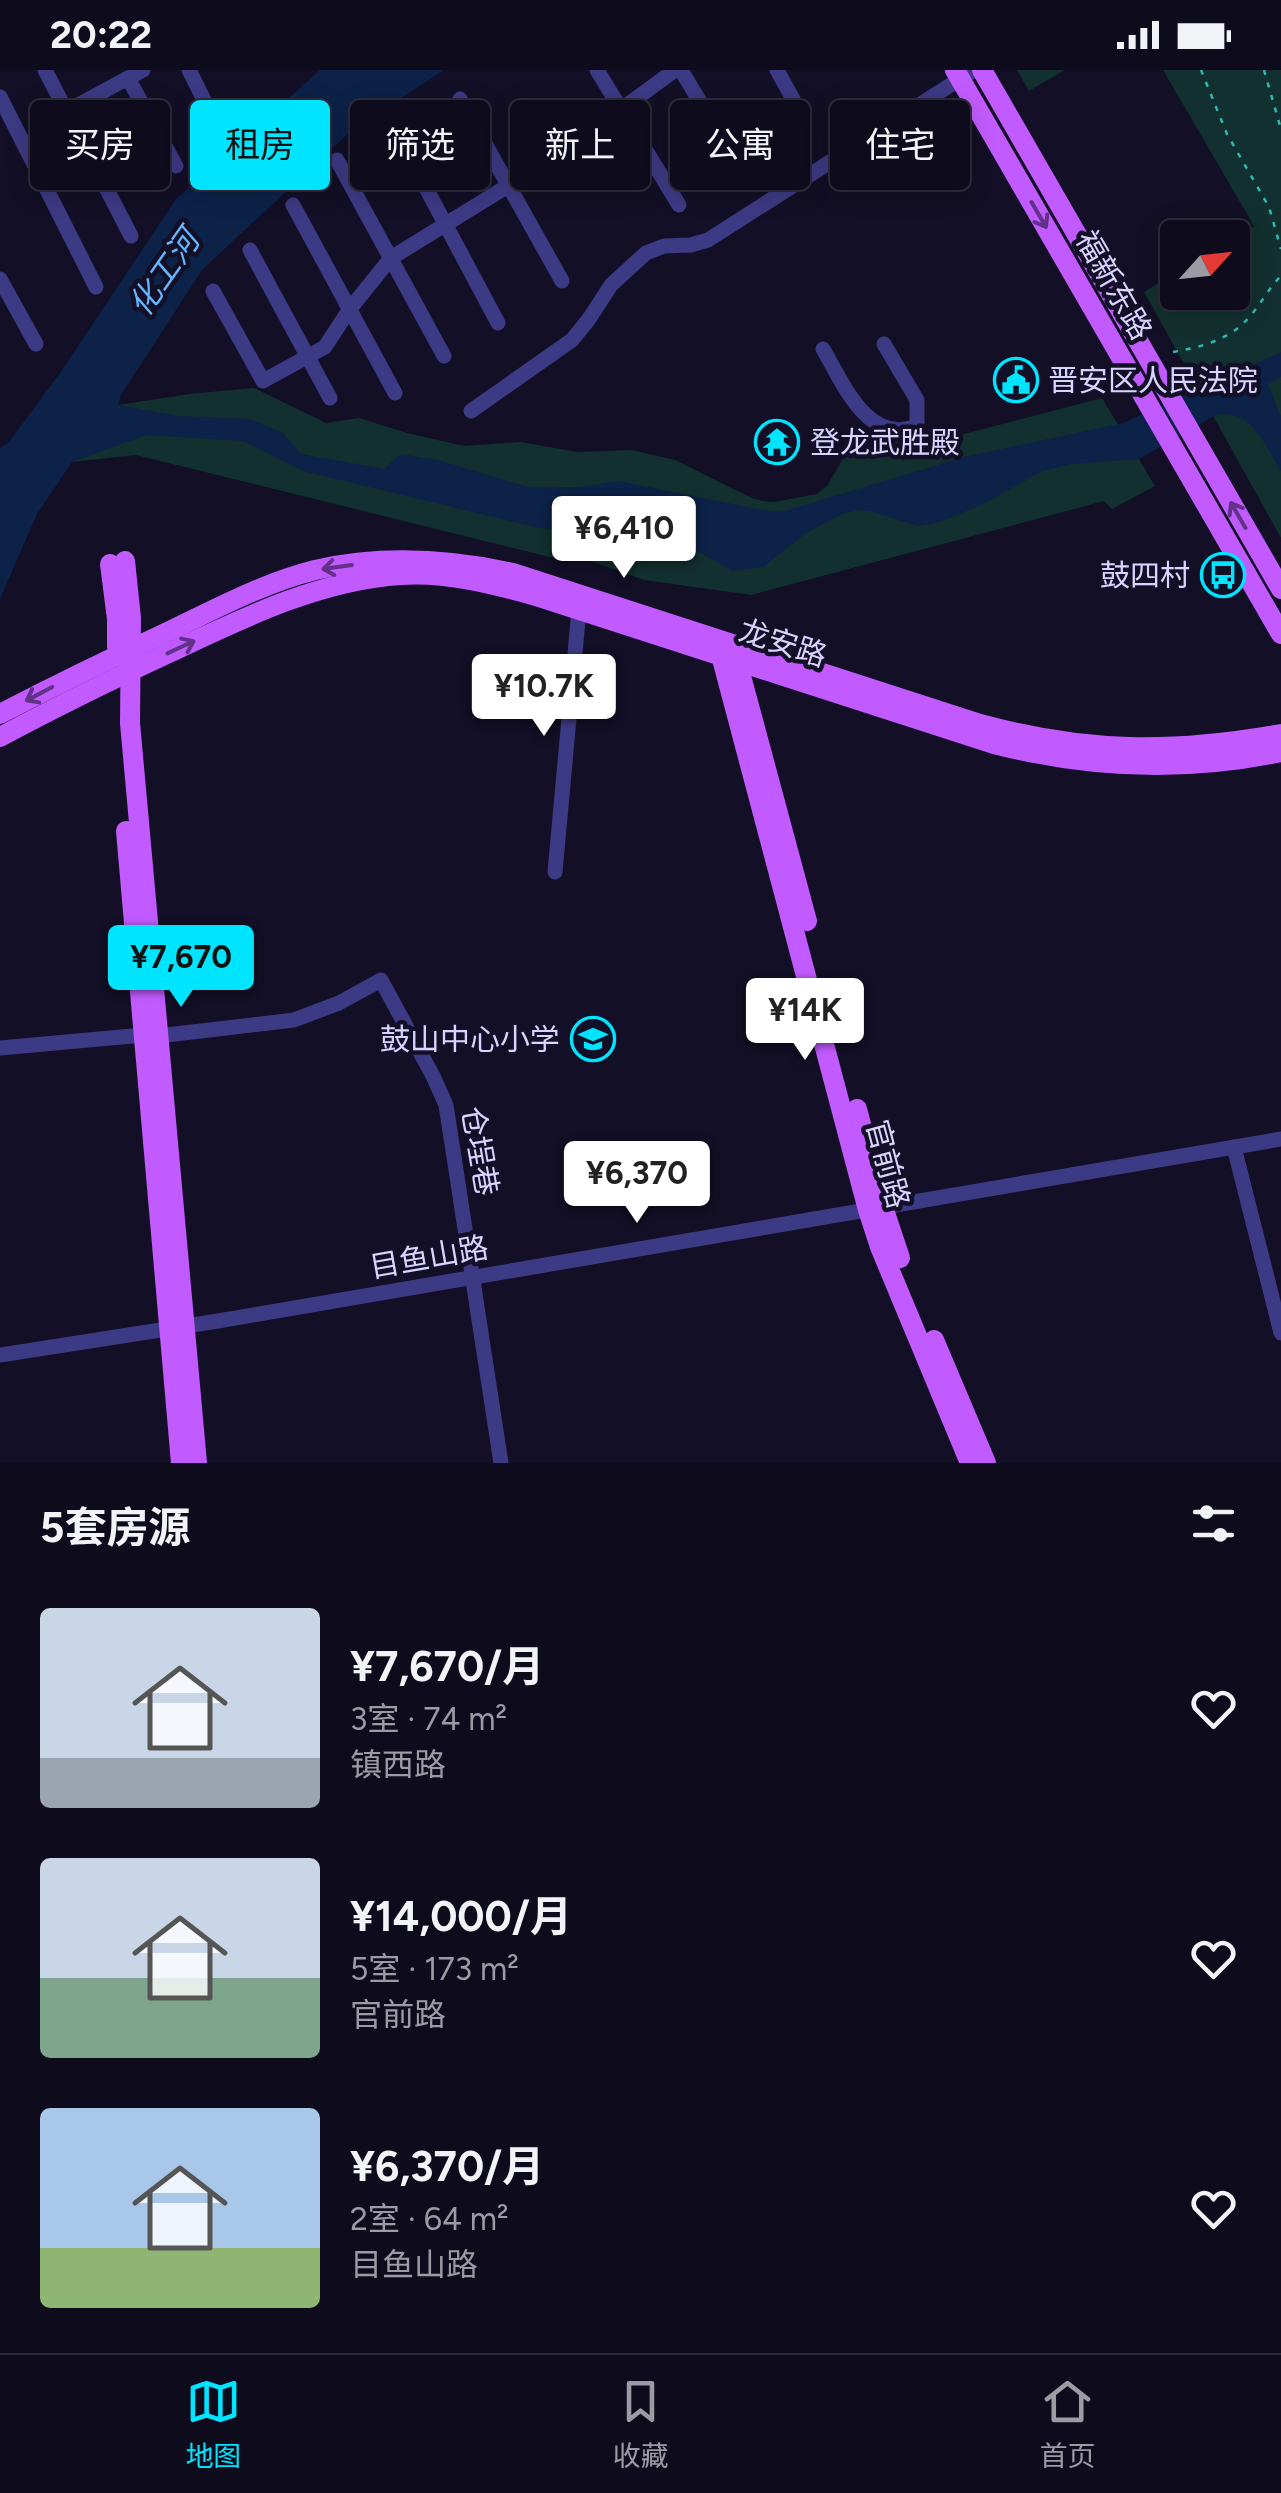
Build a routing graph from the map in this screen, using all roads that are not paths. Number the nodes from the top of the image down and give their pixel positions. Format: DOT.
graph roads {
  1 [pos="45,70"];
  2 [pos="188,70"];
  3 [pos="597,70"];
  4 [pos="678,70"];
  5 [pos="776,70"];
  6 [pos="982,70"];
  7 [pos="134,73"];
  8 [pos="963,73"];
  9 [pos="0,96"];
  10 [pos="460,99"];
  11 [pos="62,100"];
  12 [pos="87,100"];
  13 [pos="204,100"];
  14 [pos="614,100"];
  15 [pos="634,100"];
  16 [pos="697,100"];
  17 [pos="793,100"];
  18 [pos="30,155"];
  19 [pos="650,158"];
  20 [pos="337,160"];
  21 [pos="176,166"];
  22 [pos="508,186"];
  23 [pos="48,190"];
  24 [pos="107,190"];
  25 [pos="427,190"];
  26 [pos="293,205"];
  27 [pos="679,205"];
  28 [pos="446,225"];
  29 [pos="131,236"];
  30 [pos="250,250"];
  31 [pos="392,258"];
  32 [pos="0,279"];
  33 [pos="562,281"];
  34 [pos="96,287"];
  35 [pos="213,291"];
  36 [pos="349,310"];
  37 [pos="498,323"];
  38 [pos="36,344"];
  39 [pos="884,344"];
  40 [pos="822,349"];
  41 [pos="444,356"];
  42 [pos="308,357"];
  43 [pos="395,392"];
  44 [pos="330,398"];
  45 [pos="471,411"];
  46 [pos="117,563"];
  47 [pos="1281,589"];
  48 [pos="579,609"];
  49 [pos="1281,634"];
  50 [pos="727,649"];
  51 [pos="124,663"];
  52 [pos="0,714"];
  53 [pos="1281,734"];
  54 [pos="0,737"];
  55 [pos="1281,752"];
  56 [pos="555,872"];
  57 [pos="151,1036"];
  58 [pos="0,1048"];
  59 [pos="1281,1140"];
  60 [pos="1234,1147"];
  61 [pos="875,1208"];
  62 [pos="472,1277"];
  63 [pos="177,1327"];
  64 [pos="1281,1332"];
  65 [pos="0,1355"];
  66 [pos="181,1463"];
  67 [pos="197,1463"];
  68 [pos="500,1463"];
  69 [pos="970,1463"];
  70 [pos="986,1463"];
  1 -- 11 [label="street"];
  2 -- 13 [label="street"];
  3 -- 14 [label="street"];
  4 -- 15 [label="street"];
  4 -- 16 [label="street"];
  5 -- 17 [label="street"];
  47 -- 6 [label="main road, 福新东路, one-way"];
  7 -- 12 [label="street"];
  7 -- 21 [label="street"];
  8 -- 45 [label="street"];
  8 -- 49 [label="main road, 福新东路, one-way"];
  9 -- 18 [label="street"];
  10 -- 22 [label="street"];
  19 -- 27 [label="street"];
  20 -- 31 [label="street"];
  22 -- 28 [label="street"];
  22 -- 33 [label="street"];
  23 -- 34 [label="street"];
  24 -- 29 [label="street"];
  25 -- 28 [label="street"];
  26 -- 36 [label="street"];
  28 -- 31 [label="street"];
  28 -- 37 [label="street"];
  30 -- 42 [label="street"];
  31 -- 36 [label="street"];
  31 -- 41 [label="street"];
  32 -- 38 [label="street"];
  35 -- 42 [label="street"];
  36 -- 42 [label="street"];
  36 -- 43 [label="street"];
  39 -- 40 [label="street"];
  42 -- 44 [label="street"];
  46 -- 51 [label="main road"];
  48 -- 50 [label="main road, 龙安路"];
  51 -- 48 [label="main road, 龙安路, one-way"];
  48 -- 56 [label="street"];
  50 -- 51 [label="main road, 龙安路, one-way"];
  50 -- 53 [label="main road, 龙安路"];
  50 -- 55 [label="main road, 龙安路"];
  50 -- 61 [label="main road, 官前路"];
  51 -- 52 [label="main road, 龙安路, one-way"];
  51 -- 54 [label="main road, 龙安路"];
  51 -- 57 [label="main road"];
  57 -- 58 [label="street"];
  57 -- 62 [label="street, 仓埕巷"];
  57 -- 63 [label="main road"];
  59 -- 60 [label="street, 目鱼山路"];
  60 -- 61 [label="street, 目鱼山路"];
  60 -- 64 [label="street"];
  61 -- 62 [label="street, 目鱼山路"];
  61 -- 69 [label="main road, 官前路"];
  61 -- 70 [label="main road, 官前路"];
  62 -- 63 [label="street, 目鱼山路"];
  62 -- 68 [label="street, 仓埕巷"];
  63 -- 65 [label="street, 目鱼山路"];
  63 -- 66 [label="main road"];
  63 -- 67 [label="main road"];
}
